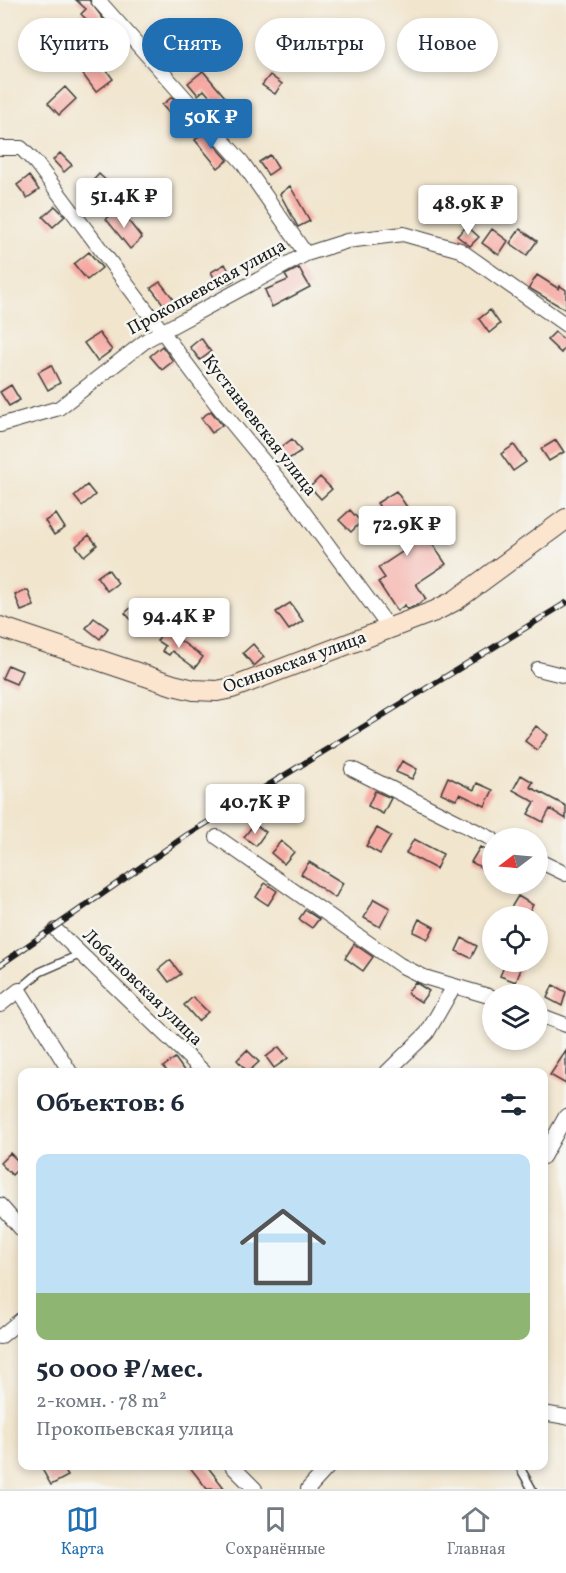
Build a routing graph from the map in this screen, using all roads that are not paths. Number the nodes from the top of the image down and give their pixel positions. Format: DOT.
graph roads {
  1 [pos="98,0"];
  2 [pos="0,148"];
  3 [pos="306,254"];
  4 [pos="566,325"];
  5 [pos="163,333"];
  6 [pos="0,425"];
  7 [pos="566,519"];
  8 [pos="0,627"];
  9 [pos="390,629"];
  10 [pos="538,669"];
  11 [pos="566,676"];
  12 [pos="351,769"];
  13 [pos="482,834"];
  14 [pos="217,837"];
  15 [pos="548,865"];
  16 [pos="566,874"];
  17 [pos="56,930"];
  18 [pos="81,954"];
  19 [pos="454,986"];
  20 [pos="20,990"];
  21 [pos="482,994"];
  22 [pos="0,1005"];
  23 [pos="548,1018"];
  24 [pos="566,1025"];
  25 [pos="68,1068"];
  26 [pos="200,1068"];
  27 [pos="391,1068"];
  28 [pos="566,1116"];
  29 [pos="548,1148"];
  30 [pos="0,1205"];
  31 [pos="18,1225"];
  32 [pos="18,1322"];
  33 [pos="0,1337"];
  34 [pos="548,1414"];
  35 [pos="566,1417"];
  36 [pos="236,1470"];
  37 [pos="325,1470"];
  38 [pos="521,1470"];
  39 [pos="255,1489"];
  40 [pos="308,1489"];
  41 [pos="532,1489"];
  1 -- 3 [label="street, Прокопьевская улица"];
  2 -- 5 [label="street, Кустанаевская улица"];
  3 -- 4 [label="street"];
  3 -- 5 [label="street, Прокопьевская улица"];
  5 -- 6 [label="street, Прокопьевская улица"];
  5 -- 9 [label="street, Кустанаевская улица"];
  7 -- 9 [label="main road, Осиновская улица"];
  8 -- 9 [label="main road, Осиновская улица"];
  10 -- 11 [label="street"];
  12 -- 13 [label="street"];
  14 -- 19 [label="street"];
  15 -- 16 [label="street"];
  17 -- 18 [label="street, Лобановская улица"];
  18 -- 20 [label="lane"];
  18 -- 26 [label="street, Лобановская улица"];
  19 -- 21 [label="street"];
  19 -- 27 [label="street"];
  20 -- 22 [label="street"];
  20 -- 25 [label="street"];
  23 -- 24 [label="street"];
  28 -- 29 [label="street"];
  30 -- 31 [label="street"];
  32 -- 33 [label="street"];
  34 -- 35 [label="street"];
  36 -- 39 [label="street"];
  37 -- 40 [label="street"];
  38 -- 41 [label="lane"];
}
